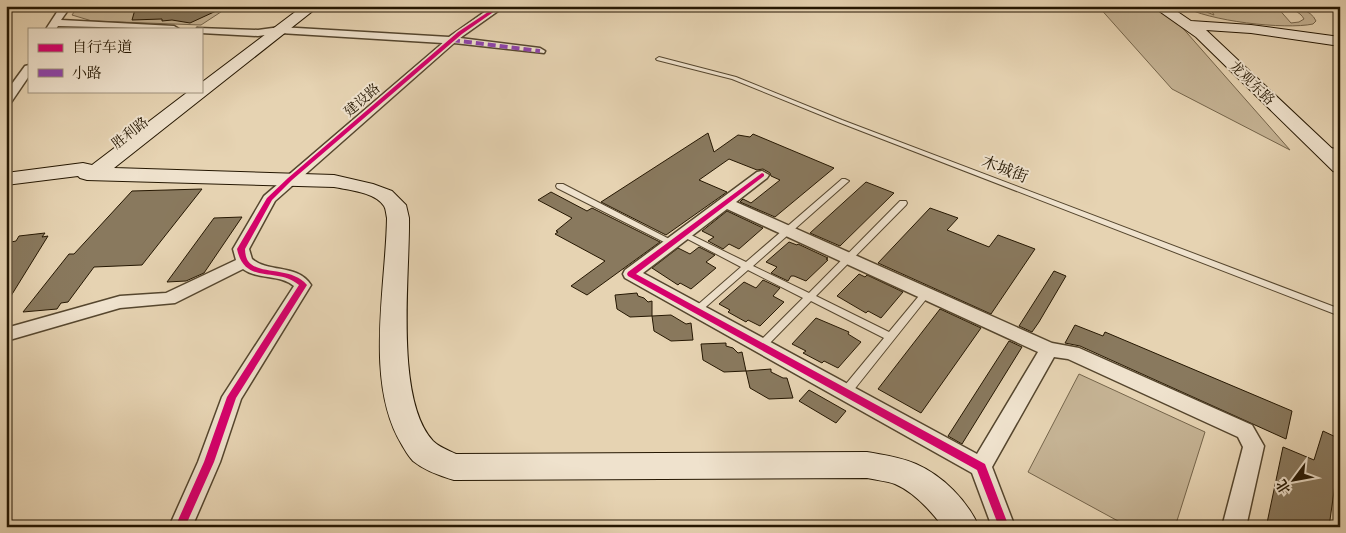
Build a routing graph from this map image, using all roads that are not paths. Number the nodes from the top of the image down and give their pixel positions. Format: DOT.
graph roads {
  1 [pos="66,6"];
  2 [pos="297,6"];
  3 [pos="312,6"];
  4 [pos="500,6"];
  5 [pos="1159,6"];
  6 [pos="111,25"];
  7 [pos="1188,25"];
  8 [pos="53,26"];
  9 [pos="103,28"];
  10 [pos="158,28"];
  11 [pos="202,30"];
  12 [pos="280,30"];
  13 [pos="258,33"];
  14 [pos="452,40"];
  15 [pos="1340,42"];
  16 [pos="540,50"];
  17 [pos="659,59"];
  18 [pos="28,69"];
  19 [pos="202,76"];
  20 [pos="202,90"];
  21 [pos="182,92"];
  22 [pos="200,92"];
  23 [pos="6,101"];
  24 [pos="1332,153"];
  25 [pos="1340,167"];
  26 [pos="85,172"];
  27 [pos="762,175"];
  28 [pos="6,179"];
  29 [pos="290,179"];
  30 [pos="845,180"];
  31 [pos="6,186"];
  32 [pos="560,186"];
  33 [pos="726,203"];
  34 [pos="903,203"];
  35 [pos="788,231"];
  36 [pos="678,239"];
  37 [pos="848,258"];
  38 [pos="244,262"];
  39 [pos="748,266"];
  40 [pos="926,293"];
  41 [pos="810,297"];
  42 [pos="697,310"];
  43 [pos="1340,313"];
  44 [pos="6,335"];
  45 [pos="891,337"];
  46 [pos="761,346"];
  47 [pos="1049,349"];
  48 [pos="845,392"];
  49 [pos="981,467"];
  50 [pos="180,527"];
  51 [pos="962,527"];
  52 [pos="1004,527"];
  53 [pos="1234,527"];
  1 -- 8 [label="street"];
  2 -- 13 [label="main road"];
  3 -- 12 [label="main road, 胜利路"];
  4 -- 14 [label="street, 建设路"];
  5 -- 7 [label="main road, 龙观东路"];
  6 -- 8 [label="street"];
  6 -- 9 [label="street"];
  6 -- 10 [label="street"];
  7 -- 15 [label="main road"];
  7 -- 24 [label="main road, 龙观东路"];
  11 -- 13 [label="street"];
  12 -- 13 [label="street"];
  12 -- 14 [label="street"];
  12 -- 20 [label="main road, 胜利路"];
  13 -- 19 [label="main road"];
  14 -- 16 [label="street"];
  14 -- 29 [label="street, 建设路"];
  17 -- 43 [label="lane, 木城街"];
  18 -- 23 [label="street"];
  21 -- 26 [label="main road, 胜利路"];
  22 -- 26 [label="main road, 胜利路"];
  24 -- 25 [label="main road, 龙观东路"];
  26 -- 28 [label="main road"];
  26 -- 29 [label="main road"];
  26 -- 31 [label="main road"];
  27 -- 33 [label="street"];
  29 -- 38 [label="street, 建设路"];
  29 -- 51 [label="main road"];
  30 -- 35 [label="lane"];
  32 -- 36 [label="lane"];
  33 -- 35 [label="street"];
  33 -- 36 [label="street"];
  34 -- 37 [label="lane"];
  35 -- 37 [label="street"];
  35 -- 39 [label="lane"];
  36 -- 39 [label="lane"];
  36 -- 42 [label="street"];
  37 -- 40 [label="street"];
  37 -- 41 [label="lane"];
  38 -- 44 [label="street"];
  38 -- 50 [label="street"];
  39 -- 41 [label="lane"];
  39 -- 42 [label="lane"];
  40 -- 45 [label="lane"];
  40 -- 47 [label="street"];
  41 -- 45 [label="lane"];
  41 -- 46 [label="lane"];
  42 -- 46 [label="street"];
  45 -- 48 [label="lane"];
  46 -- 48 [label="street"];
  47 -- 49 [label="street"];
  47 -- 53 [label="street"];
  48 -- 49 [label="street"];
  49 -- 52 [label="street"];
}
